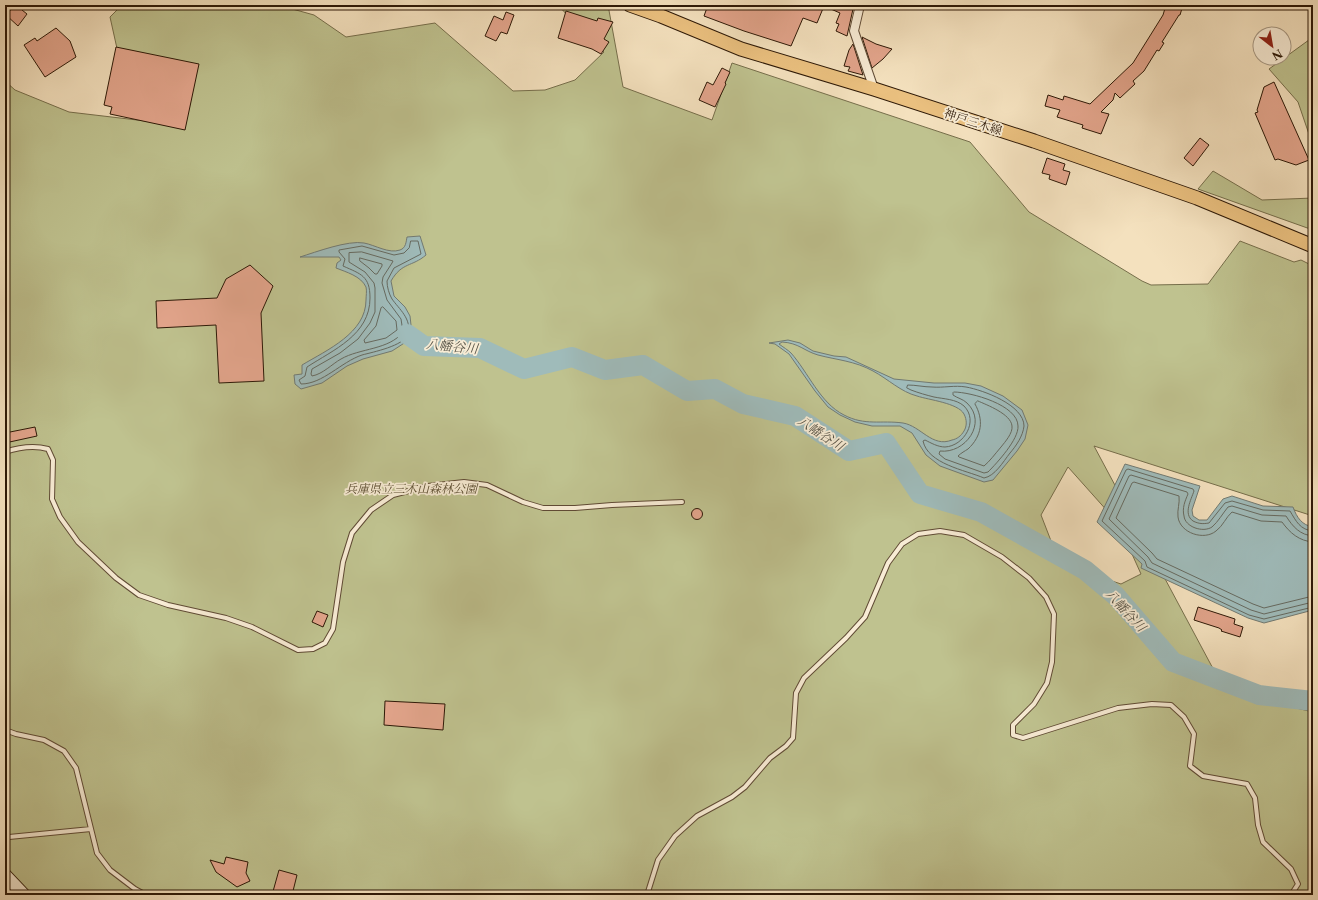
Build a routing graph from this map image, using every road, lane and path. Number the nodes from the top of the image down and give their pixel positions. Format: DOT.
graph roads {
  1 [pos="630,5"];
  2 [pos="650,5"];
  3 [pos="860,5"];
  4 [pos="661,16"];
  5 [pos="874,89"];
  6 [pos="1313,246"];
  7 [pos="5,452"];
  8 [pos="682,502"];
  9 [pos="5,730"];
  10 [pos="91,829"];
  11 [pos="5,839"];
  12 [pos="5,875"];
  13 [pos="24,895"];
  14 [pos="146,895"];
  15 [pos="647,895"];
  16 [pos="1291,895"];
  1 -- 4 [label="main road, 神戸三木線"];
  2 -- 4 [label="street"];
  3 -- 5 [label="street"];
  4 -- 5 [label="main road, 神戸三木線"];
  5 -- 6 [label="main road, 神戸三木線"];
  7 -- 8 [label="lane"];
  9 -- 10 [label="lane"];
  10 -- 11 [label="lane"];
  10 -- 14 [label="lane"];
  12 -- 13 [label="street"];
  15 -- 16 [label="lane"];
}
